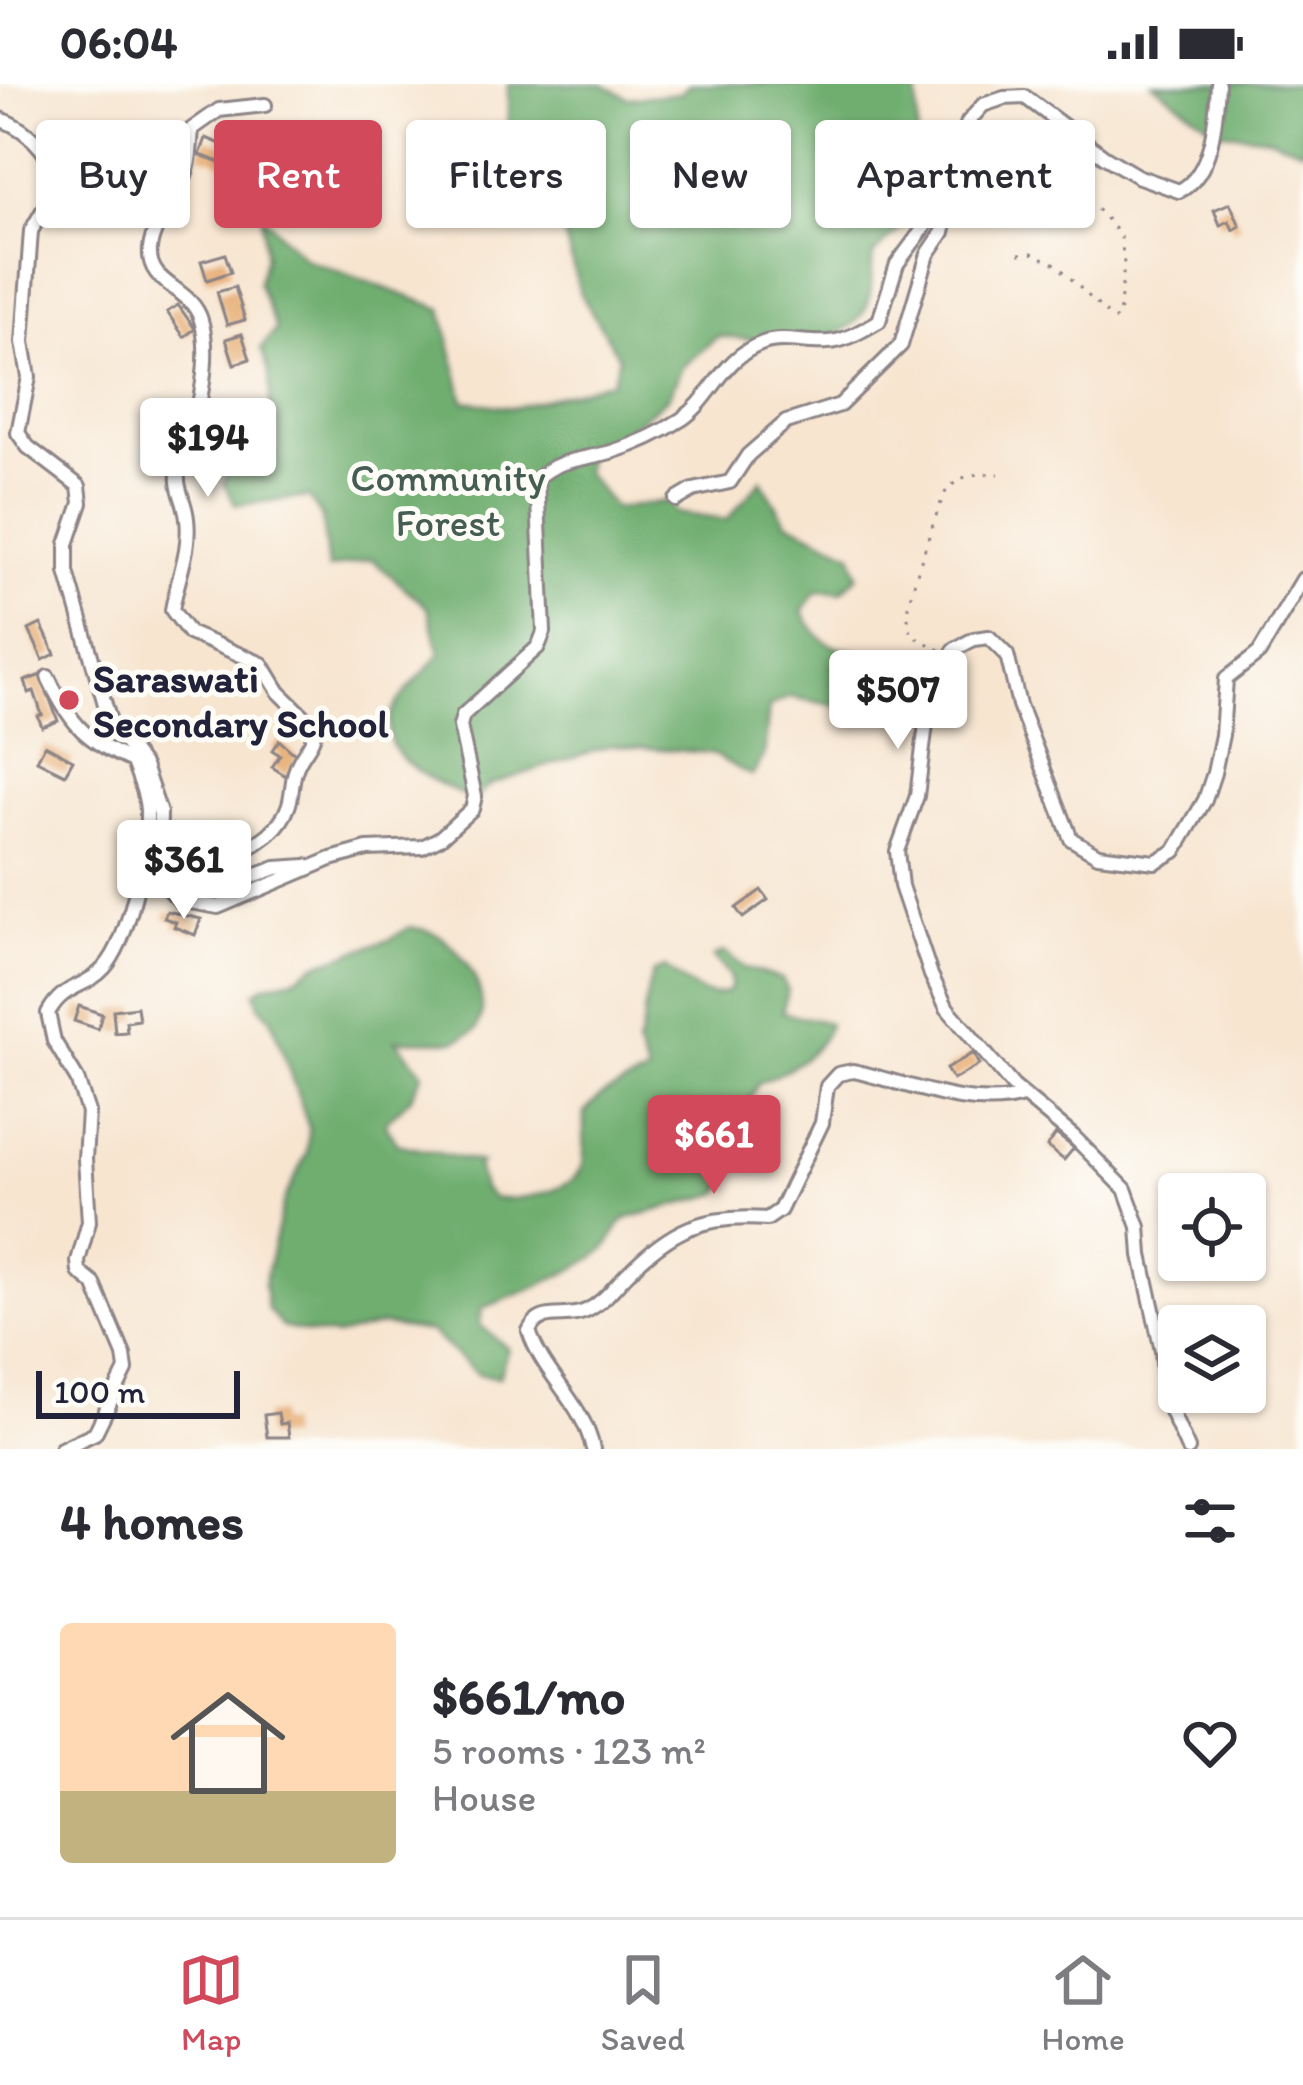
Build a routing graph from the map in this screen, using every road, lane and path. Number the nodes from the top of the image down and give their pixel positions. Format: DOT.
graph roads {
  1 [pos="1218,84"];
  2 [pos="265,105"];
  3 [pos="1054,115"];
  4 [pos="0,118"];
  5 [pos="970,120"];
  6 [pos="924,228"];
  7 [pos="944,228"];
  8 [pos="1018,254"];
  9 [pos="999,474"];
  10 [pos="676,500"];
  11 [pos="1303,579"];
  12 [pos="955,649"];
  13 [pos="48,677"];
  14 [pos="139,764"];
  15 [pos="313,867"];
  16 [pos="1023,1096"];
  17 [pos="62,1449"];
  18 [pos="592,1449"];
  19 [pos="1188,1449"];
  1 -- 3 [label="street"];
  2 -- 15 [label="street"];
  3 -- 5 [label="street"];
  3 -- 8 [label="path"];
  4 -- 14 [label="street"];
  6 -- 15 [label="street"];
  7 -- 10 [label="street"];
  9 -- 12 [label="path"];
  11 -- 12 [label="street"];
  12 -- 16 [label="street"];
  13 -- 14 [label="street"];
  14 -- 15 [label="street"];
  14 -- 17 [label="street"];
  16 -- 18 [label="street"];
  16 -- 19 [label="street"];
}
